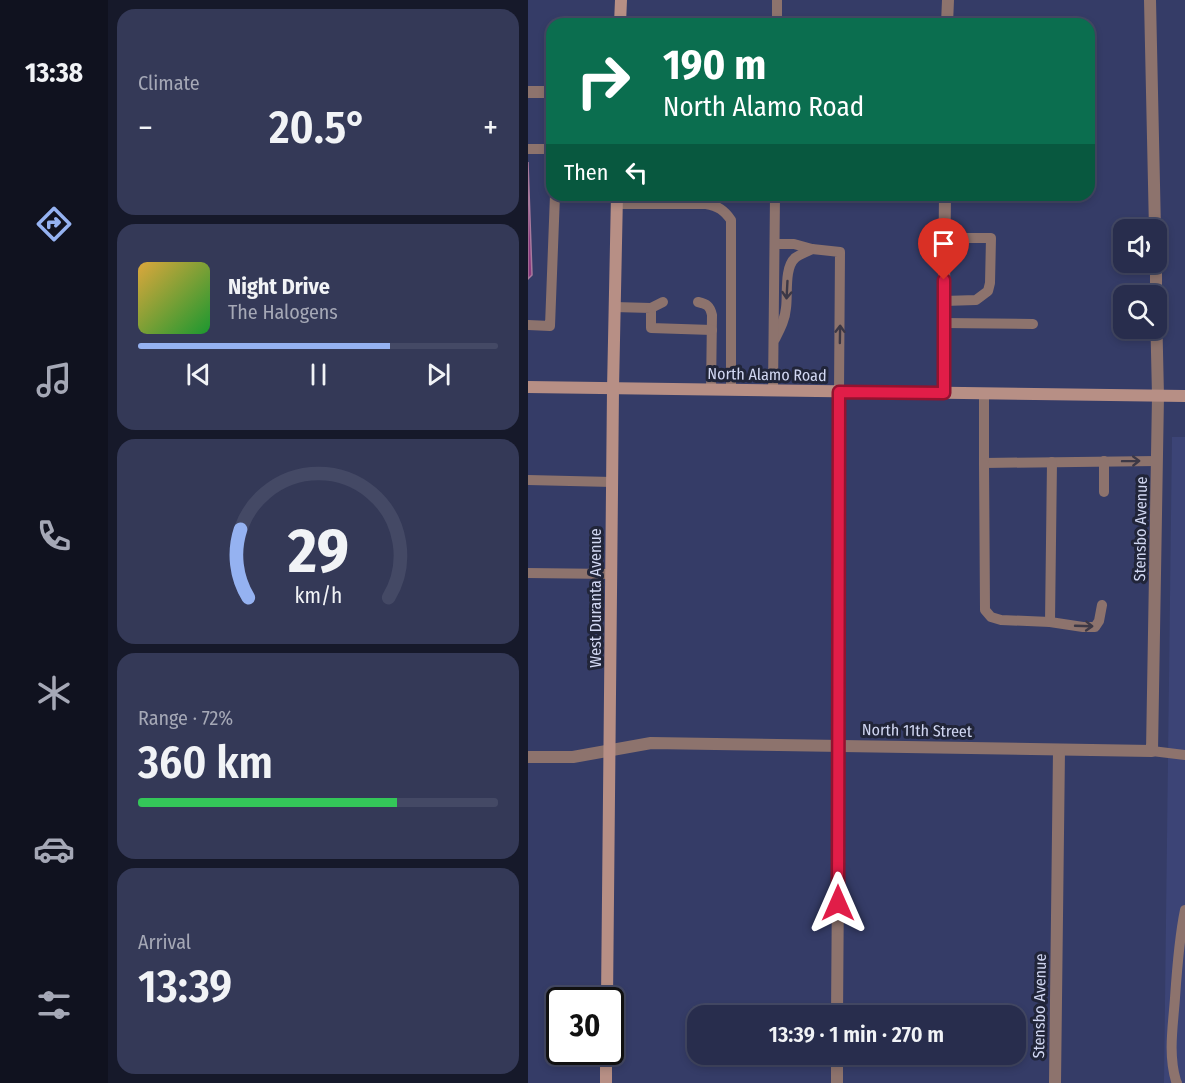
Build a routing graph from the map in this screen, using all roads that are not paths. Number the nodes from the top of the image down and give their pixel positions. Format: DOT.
graph roads {
  1 [pos="621,0"];
  2 [pos="777,0"];
  3 [pos="948,0"];
  4 [pos="1150,0"];
  5 [pos="621,18"];
  6 [pos="777,18"];
  7 [pos="947,18"];
  8 [pos="528,92"];
  9 [pos="546,92"];
  10 [pos="528,148"];
  11 [pos="546,149"];
  12 [pos="555,201"];
  13 [pos="617,201"];
  14 [pos="639,201"];
  15 [pos="775,201"];
  16 [pos="945,201"];
  17 [pos="1155,219"];
  18 [pos="945,238"];
  19 [pos="775,244"];
  20 [pos="812,249"];
  21 [pos="944,301"];
  22 [pos="663,302"];
  23 [pos="698,302"];
  24 [pos="614,307"];
  25 [pos="651,308"];
  26 [pos="944,323"];
  27 [pos="1033,324"];
  28 [pos="528,325"];
  29 [pos="712,330"];
  30 [pos="1157,339"];
  31 [pos="774,340"];
  32 [pos="528,387"];
  33 [pos="613,389"];
  34 [pos="711,390"];
  35 [pos="731,390"];
  36 [pos="773,391"];
  37 [pos="839,392"];
  38 [pos="944,393"];
  39 [pos="984,393"];
  40 [pos="1158,396"];
  41 [pos="1185,396"];
  42 [pos="1157,461"];
  43 [pos="1052,462"];
  44 [pos="1104,462"];
  45 [pos="984,464"];
  46 [pos="528,480"];
  47 [pos="612,482"];
  48 [pos="1104,492"];
  49 [pos="528,573"];
  50 [pos="612,574"];
  51 [pos="1102,605"];
  52 [pos="1050,622"];
  53 [pos="839,745"];
  54 [pos="610,749"];
  55 [pos="1059,750"];
  56 [pos="1152,751"];
  57 [pos="1185,755"];
  58 [pos="528,757"];
  59 [pos="1185,910"];
  60 [pos="607,987"];
  61 [pos="837,1005"];
  62 [pos="606,1065"];
  63 [pos="837,1065"];
  64 [pos="606,1083"];
  65 [pos="837,1083"];
  66 [pos="1055,1083"];
  67 [pos="1178,1083"];
  1 -- 5 [label="street"];
  2 -- 6 [label="lane"];
  3 -- 7 [label="street"];
  4 -- 17 [label="street"];
  8 -- 9 [label="street"];
  10 -- 11 [label="lane"];
  12 -- 28 [label="lane"];
  13 -- 24 [label="street, West Duranta Avenue"];
  14 -- 35 [label="lane"];
  15 -- 19 [label="lane"];
  16 -- 18 [label="street"];
  18 -- 21 [label="street"];
  18 -- 21 [label="lane"];
  19 -- 20 [label="lane"];
  19 -- 31 [label="lane"];
  20 -- 31 [label="lane, one-way"];
  37 -- 20 [label="lane, one-way"];
  21 -- 26 [label="street"];
  22 -- 25 [label="lane"];
  23 -- 29 [label="lane"];
  24 -- 25 [label="lane"];
  24 -- 33 [label="street, West Duranta Avenue"];
  25 -- 29 [label="lane"];
  26 -- 27 [label="lane"];
  26 -- 38 [label="street"];
  29 -- 34 [label="lane"];
  30 -- 40 [label="street, Stensbo Avenue"];
  31 -- 36 [label="lane"];
  32 -- 33 [label="street, North Alamo Road"];
  33 -- 34 [label="street, North Alamo Road"];
  33 -- 47 [label="street, West Duranta Avenue"];
  34 -- 35 [label="street, North Alamo Road"];
  35 -- 36 [label="street, North Alamo Road"];
  36 -- 37 [label="street, North Alamo Road"];
  37 -- 38 [label="street, North Alamo Road"];
  37 -- 53 [label="street"];
  38 -- 39 [label="street, North Alamo Road"];
  39 -- 40 [label="street, North Alamo Road"];
  39 -- 45 [label="lane"];
  40 -- 41 [label="street, North Alamo Road"];
  40 -- 42 [label="street, Stensbo Avenue"];
  44 -- 42 [label="lane, one-way"];
  42 -- 56 [label="street, Stensbo Avenue"];
  43 -- 44 [label="lane"];
  43 -- 45 [label="lane"];
  43 -- 52 [label="lane"];
  44 -- 48 [label="lane"];
  45 -- 52 [label="lane"];
  46 -- 47 [label="lane"];
  47 -- 50 [label="street, West Duranta Avenue"];
  49 -- 50 [label="lane"];
  50 -- 54 [label="street, West Duranta Avenue"];
  52 -- 51 [label="lane, one-way"];
  53 -- 54 [label="street, North 11th Street"];
  53 -- 55 [label="street, North 11th Street"];
  53 -- 61 [label="street"];
  54 -- 58 [label="street, North 11th Street"];
  54 -- 60 [label="street, West Duranta Avenue"];
  55 -- 56 [label="street, North 11th Street"];
  55 -- 66 [label="street, Stensbo Avenue"];
  56 -- 57 [label="lane"];
  59 -- 67 [label="lane"];
  62 -- 64 [label="street"];
  63 -- 65 [label="street"];
}
